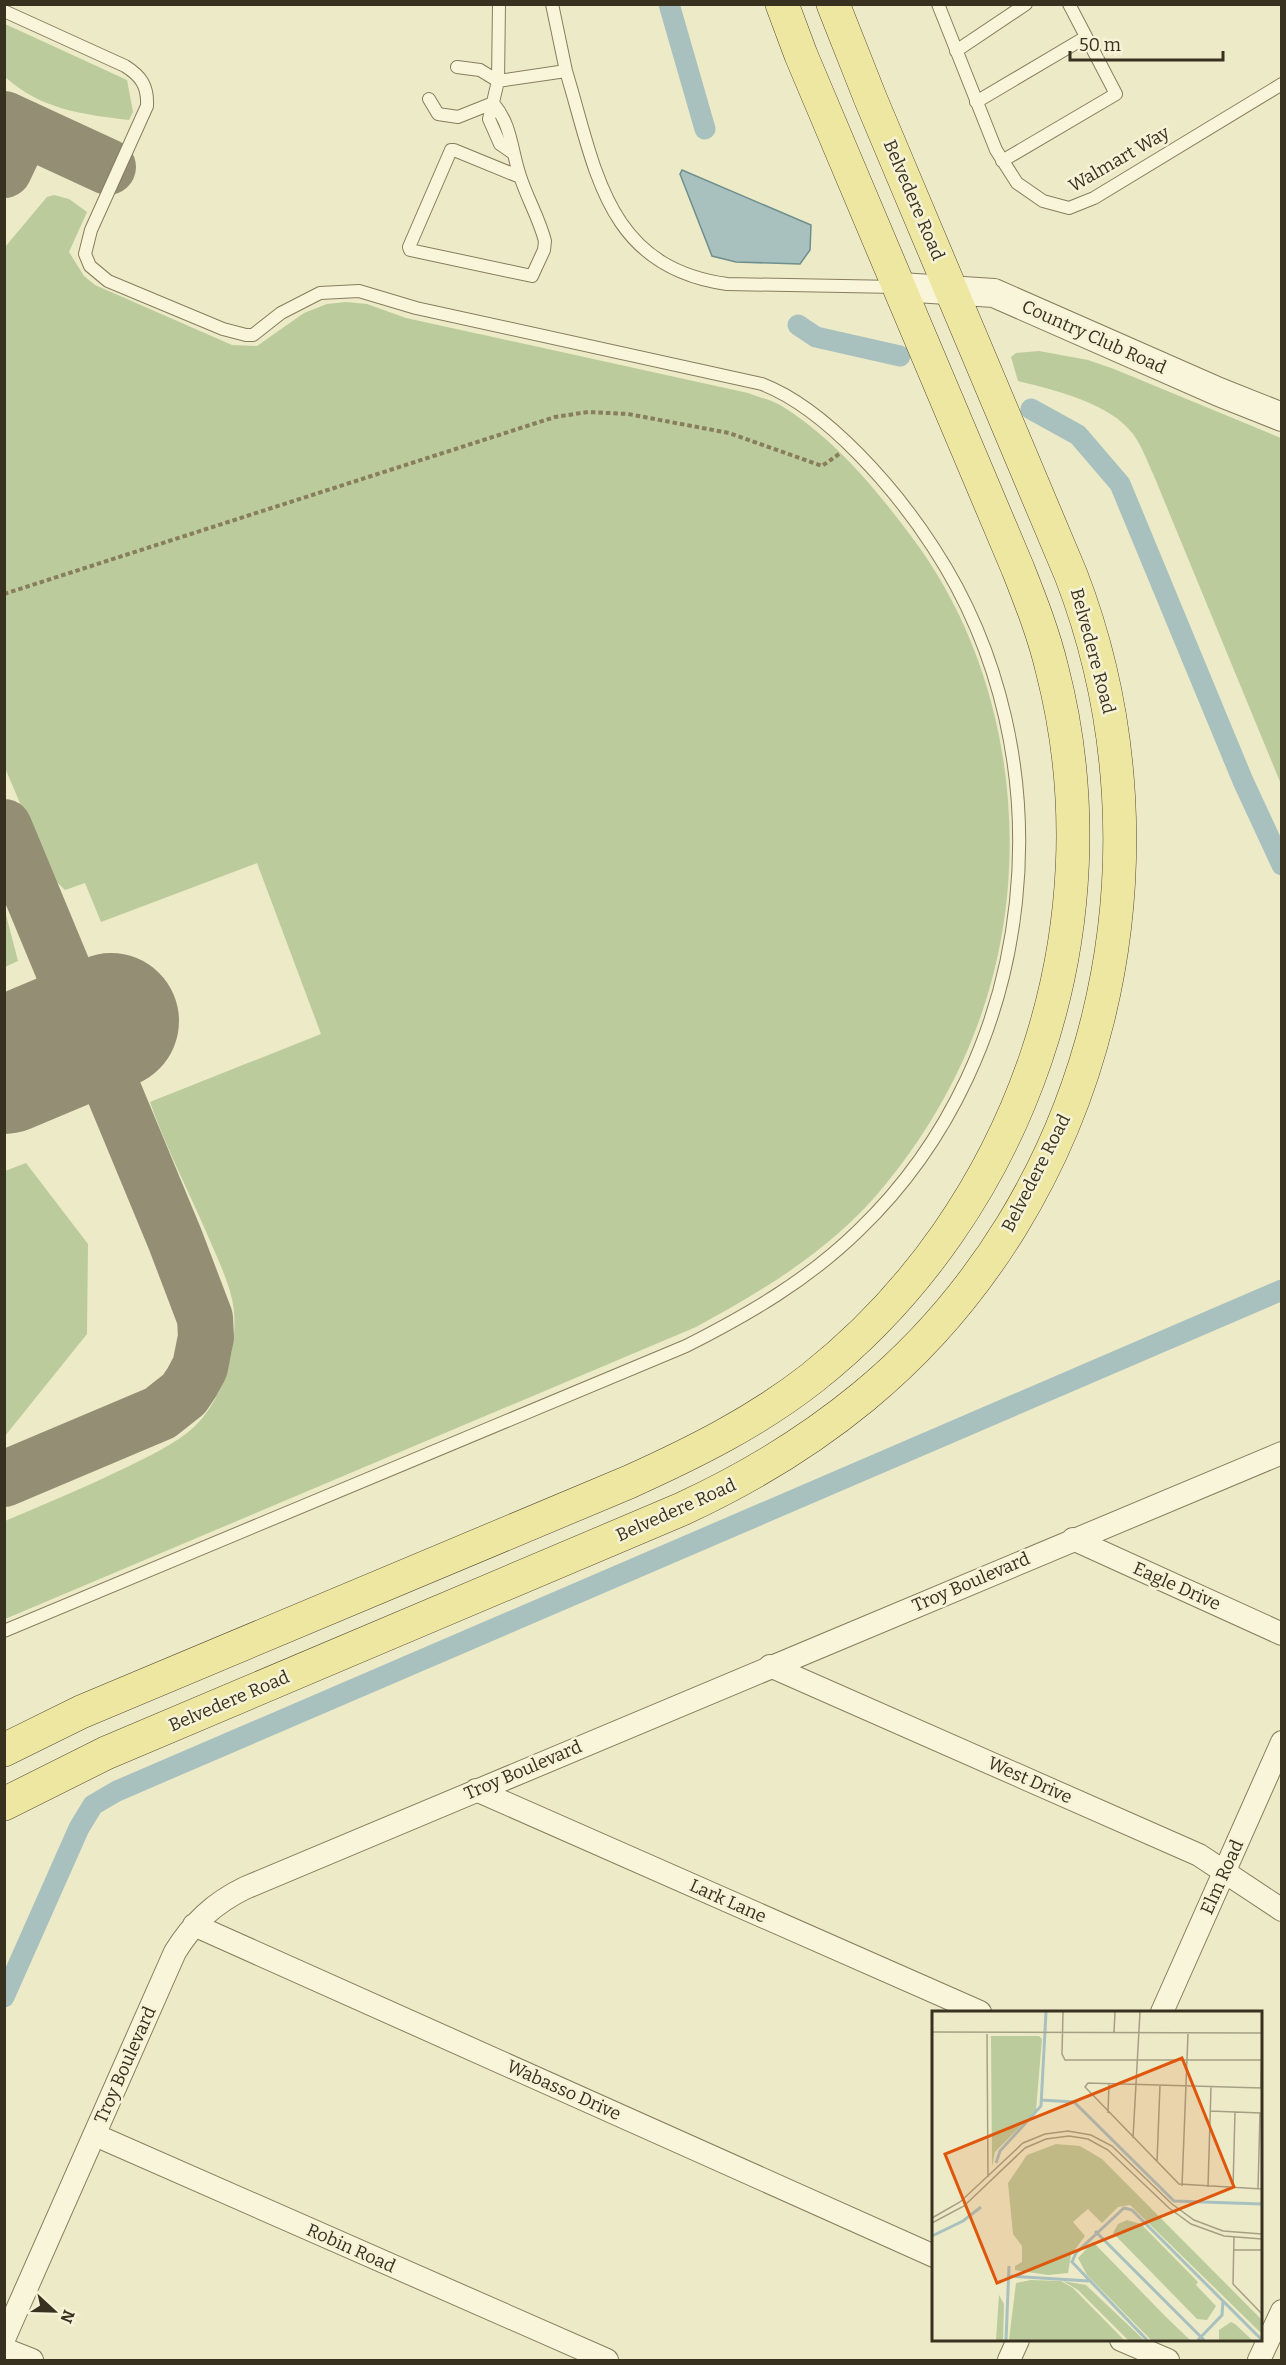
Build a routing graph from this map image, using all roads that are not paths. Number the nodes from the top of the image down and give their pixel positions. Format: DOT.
graph roads {
  1 [pos="499,4"];
  2 [pos="552,4"];
  3 [pos="783,4"];
  4 [pos="833,4"];
  5 [pos="938,4"];
  6 [pos="1026,4"];
  7 [pos="1069,4"];
  8 [pos="4,11"];
  9 [pos="1086,37"];
  10 [pos="956,51"];
  11 [pos="457,67"];
  12 [pos="566,71"];
  13 [pos="498,81"];
  14 [pos="1281,84"];
  15 [pos="429,99"];
  16 [pos="976,102"];
  17 [pos="493,104"];
  18 [pos="1002,160"];
  19 [pos="520,177"];
  20 [pos="900,287"];
  21 [pos="952,290"];
  22 [pos="1281,417"];
  23 [pos="1281,1453"];
  24 [pos="1073,1539"];
  25 [pos="380,1586"];
  26 [pos="397,1629"];
  27 [pos="4,1631"];
  28 [pos="1281,1634"];
  29 [pos="770,1666"];
  30 [pos="1281,1742"];
  31 [pos="4,1750"];
  32 [pos="476,1790"];
  33 [pos="4,1804"];
  34 [pos="1225,1870"];
  35 [pos="1281,1910"];
  36 [pos="194,1925"];
  37 [pos="975,2011"];
  38 [pos="1163,2011"];
  39 [pos="94,2135"];
  40 [pos="932,2256"];
  41 [pos="1281,2311"];
  42 [pos="4,2339"];
  43 [pos="1018,2341"];
  44 [pos="1123,2341"];
  45 [pos="4,2349"];
  46 [pos="32,2361"];
  47 [pos="607,2361"];
  48 [pos="1009,2361"];
  49 [pos="1168,2361"];
  50 [pos="1259,2361"];
  1 -- 13 [label="lane"];
  2 -- 12 [label="lane"];
  3 -- 20 [label="main road"];
  4 -- 21 [label="main road, Belvedere Road"];
  5 -- 10 [label="lane, Walmart Way"];
  6 -- 10 [label="lane"];
  7 -- 9 [label="lane"];
  8 -- 27 [label="lane"];
  9 -- 16 [label="lane"];
  9 -- 18 [label="lane"];
  10 -- 16 [label="lane, Walmart Way"];
  11 -- 13 [label="lane"];
  12 -- 13 [label="lane"];
  12 -- 20 [label="lane"];
  13 -- 17 [label="lane"];
  14 -- 18 [label="lane, Walmart Way"];
  15 -- 17 [label="lane"];
  16 -- 18 [label="lane, Walmart Way"];
  17 -- 19 [label="lane"];
  19 -- 19 [label="lane"];
  20 -- 21 [label="street, Country Club Road"];
  20 -- 25 [label="main road"];
  21 -- 22 [label="street, Country Club Road"];
  21 -- 26 [label="main road, Belvedere Road"];
  23 -- 24 [label="street, Troy Boulevard"];
  24 -- 28 [label="street, Eagle Drive"];
  24 -- 29 [label="street, Troy Boulevard"];
  25 -- 26 [label="main road"];
  25 -- 31 [label="main road"];
  26 -- 33 [label="main road, Belvedere Road"];
  29 -- 32 [label="street, Troy Boulevard"];
  29 -- 34 [label="street, West Drive"];
  30 -- 34 [label="street, Elm Road"];
  32 -- 36 [label="street, Troy Boulevard"];
  32 -- 37 [label="street, Lark Lane"];
  34 -- 35 [label="street, West Drive"];
  34 -- 38 [label="street, Elm Road"];
  36 -- 39 [label="street, Troy Boulevard"];
  36 -- 40 [label="street, Wabasso Drive"];
  39 -- 42 [label="street, Troy Boulevard"];
  39 -- 47 [label="street, Robin Road"];
  41 -- 50 [label="street"];
  43 -- 48 [label="street"];
  44 -- 49 [label="street"];
  45 -- 46 [label="street"];
}
